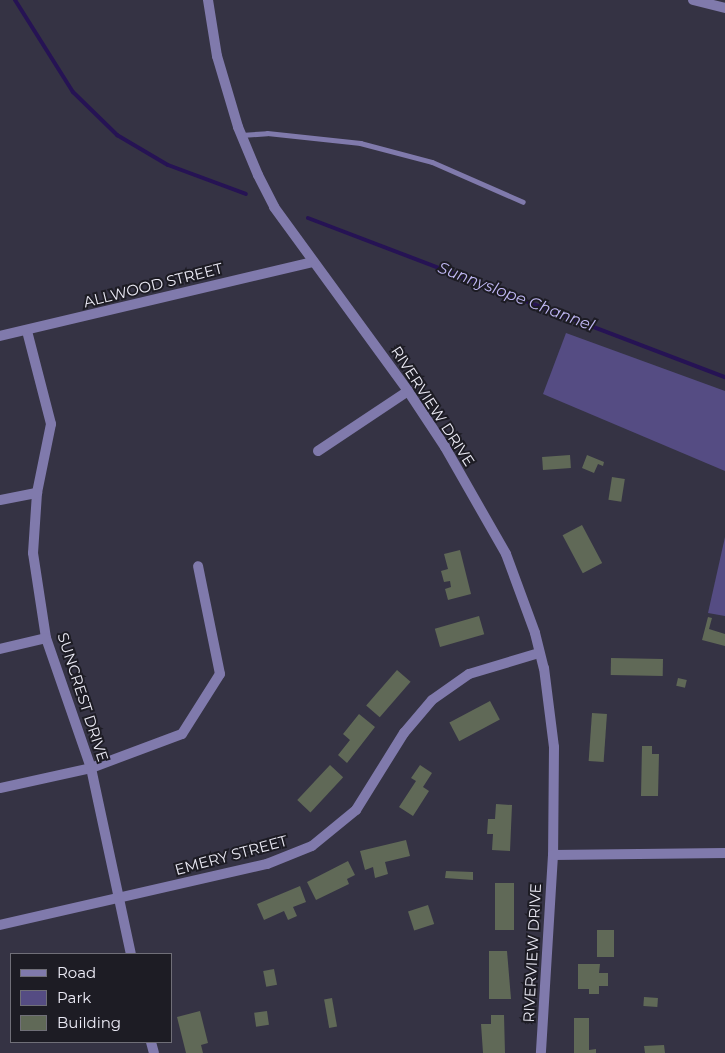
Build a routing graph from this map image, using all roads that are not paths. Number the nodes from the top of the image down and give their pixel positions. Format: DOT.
graph roads {
  1 [pos="208,0"];
  2 [pos="693,0"];
  3 [pos="725,8"];
  4 [pos="241,135"];
  5 [pos="523,202"];
  6 [pos="312,262"];
  7 [pos="27,330"];
  8 [pos="0,336"];
  9 [pos="408,391"];
  10 [pos="318,451"];
  11 [pos="37,492"];
  12 [pos="0,500"];
  13 [pos="198,566"];
  14 [pos="46,638"];
  15 [pos="0,649"];
  16 [pos="540,653"];
  17 [pos="91,768"];
  18 [pos="0,788"];
  19 [pos="725,853"];
  20 [pos="553,855"];
  21 [pos="120,899"];
  22 [pos="0,925"];
  23 [pos="131,953"];
  24 [pos="541,1053"];
  1 -- 4 [label="street, RIVERVIEW DRIVE"];
  2 -- 3 [label="street"];
  4 -- 5 [label="lane"];
  4 -- 6 [label="street, RIVERVIEW DRIVE"];
  6 -- 7 [label="street, ALLWOOD STREET"];
  6 -- 9 [label="street, RIVERVIEW DRIVE"];
  7 -- 8 [label="street, ALLWOOD STREET"];
  7 -- 11 [label="street, SUNCREST DRIVE"];
  9 -- 10 [label="street"];
  9 -- 16 [label="street, RIVERVIEW DRIVE"];
  11 -- 12 [label="street"];
  11 -- 14 [label="street, SUNCREST DRIVE"];
  13 -- 17 [label="street"];
  14 -- 15 [label="street"];
  14 -- 17 [label="street, SUNCREST DRIVE"];
  16 -- 20 [label="street, RIVERVIEW DRIVE"];
  16 -- 21 [label="street, EMERY STREET"];
  17 -- 18 [label="street"];
  17 -- 21 [label="street, SUNCREST DRIVE"];
  19 -- 20 [label="street"];
  20 -- 24 [label="street, RIVERVIEW DRIVE"];
  21 -- 22 [label="street, EMERY STREET"];
  21 -- 23 [label="street, SUNCREST DRIVE"];
}
